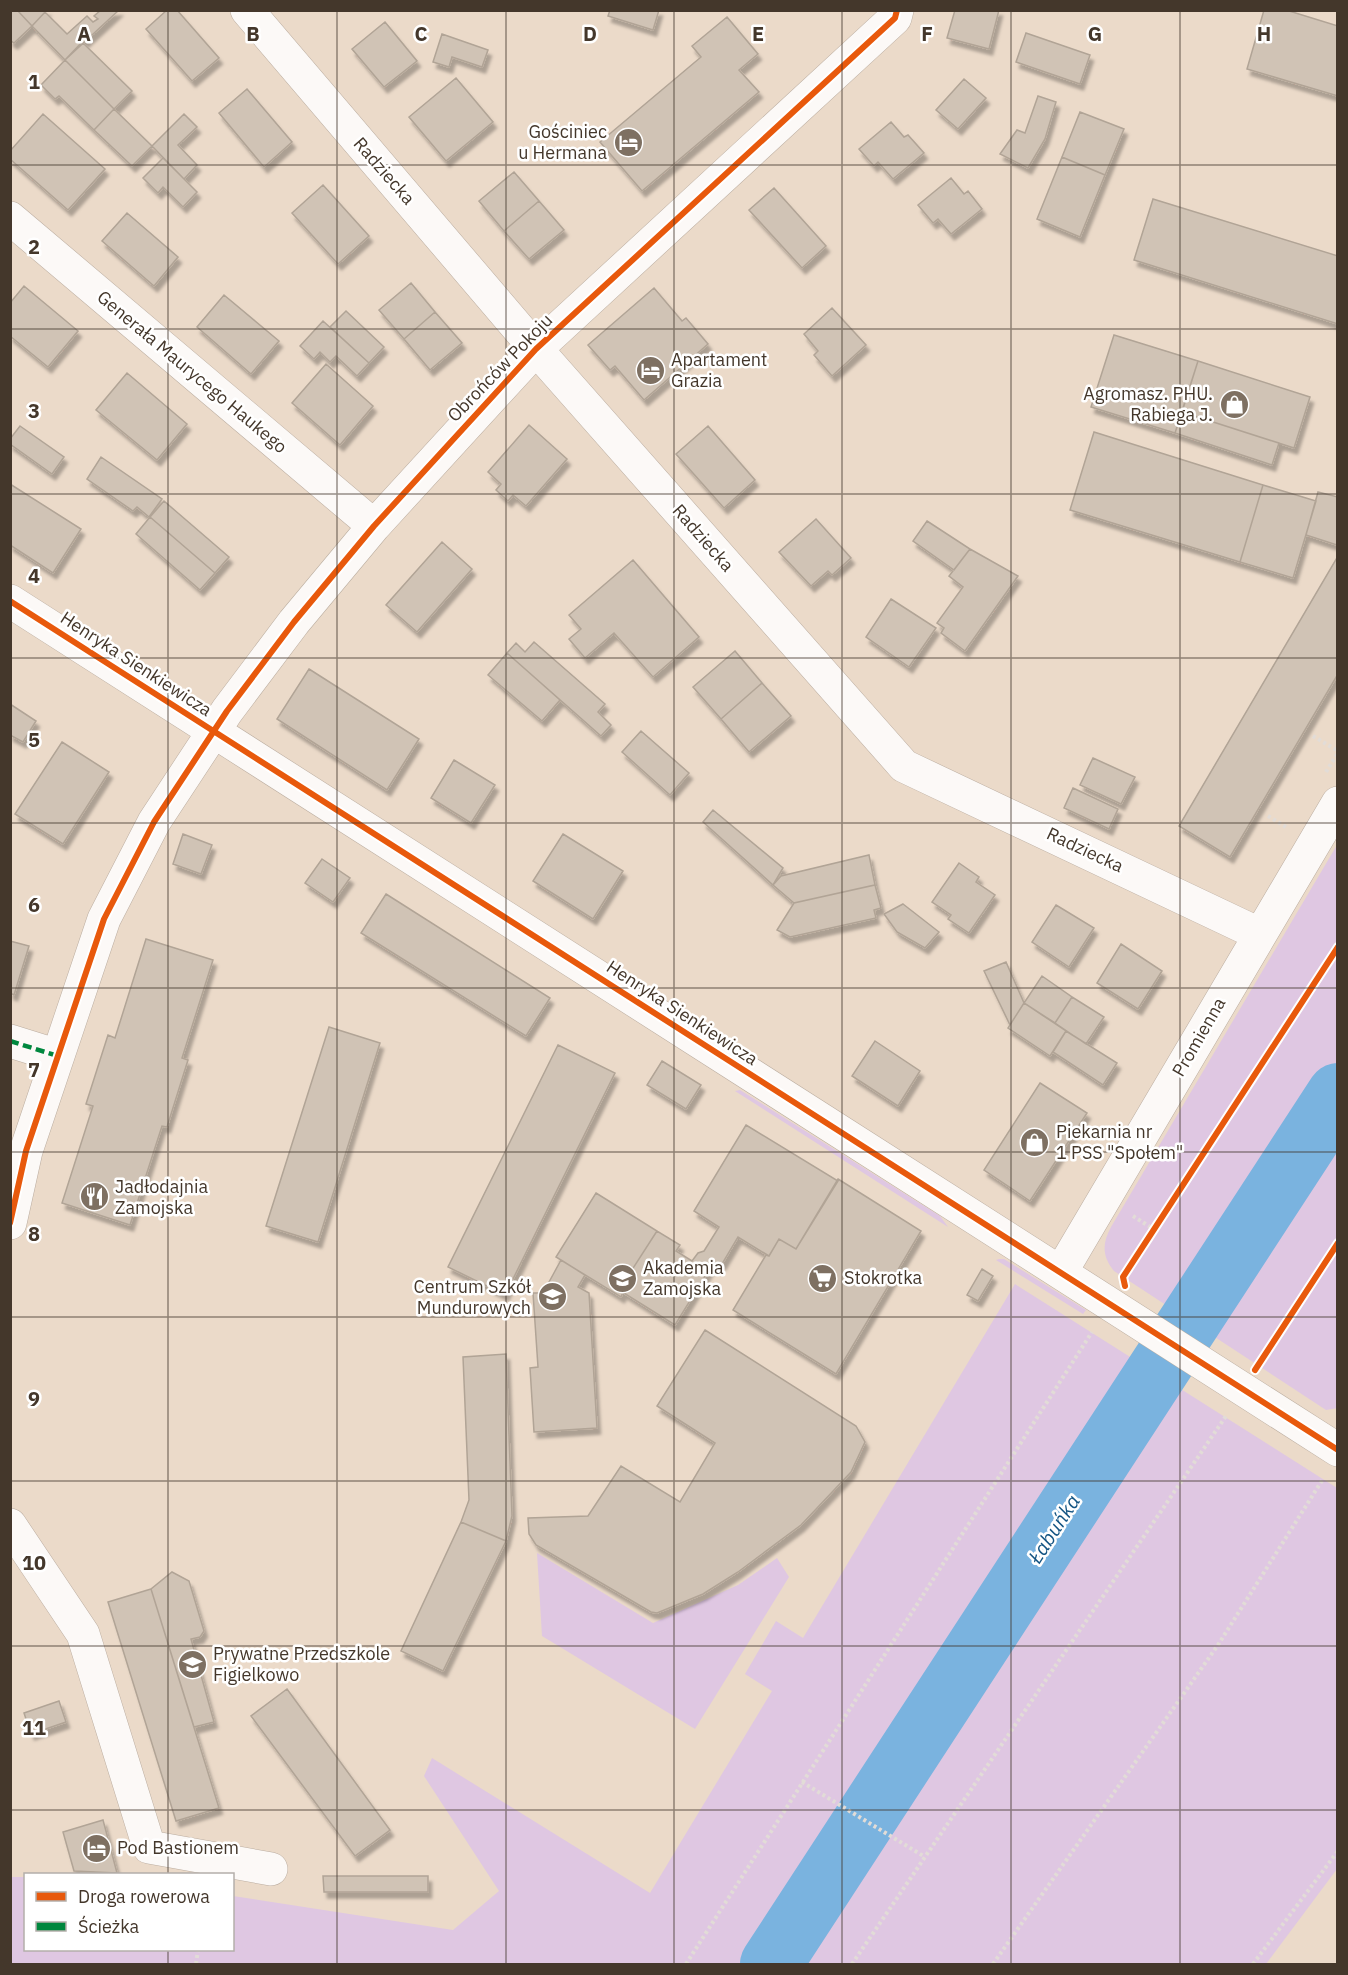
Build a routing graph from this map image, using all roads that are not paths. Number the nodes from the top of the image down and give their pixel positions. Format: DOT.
graph roads {
  1 [pos="247,10"];
  2 [pos="888,13"];
  3 [pos="10,218"];
  4 [pos="536,349"];
  5 [pos="374,526"];
  6 [pos="10,601"];
  7 [pos="212,732"];
  8 [pos="1338,803"];
  9 [pos="1259,934"];
  10 [pos="10,1041"];
  11 [pos="58,1056"];
  12 [pos="10,1223"];
  13 [pos="1061,1272"];
  14 [pos="1333,1460"];
  15 [pos="10,1525"];
  16 [pos="271,1869"];
  1 -- 4 [label="street, Radziecka"];
  2 -- 4 [label="street, Obrońców Pokoju"];
  3 -- 5 [label="street, Generała Maurycego Haukego"];
  4 -- 5 [label="street, Obrońców Pokoju"];
  4 -- 9 [label="street, Radziecka"];
  5 -- 7 [label="street, Obrońców Pokoju"];
  6 -- 7 [label="street, Henryka Sienkiewicza"];
  7 -- 11 [label="street, Obrońców Pokoju"];
  7 -- 13 [label="street, Henryka Sienkiewicza"];
  8 -- 9 [label="street, Promienna"];
  9 -- 13 [label="street, Promienna"];
  10 -- 11 [label="street"];
  11 -- 12 [label="street, Obrońców Pokoju"];
  13 -- 14 [label="street, Henryka Sienkiewicza"];
  15 -- 16 [label="street"];
}
